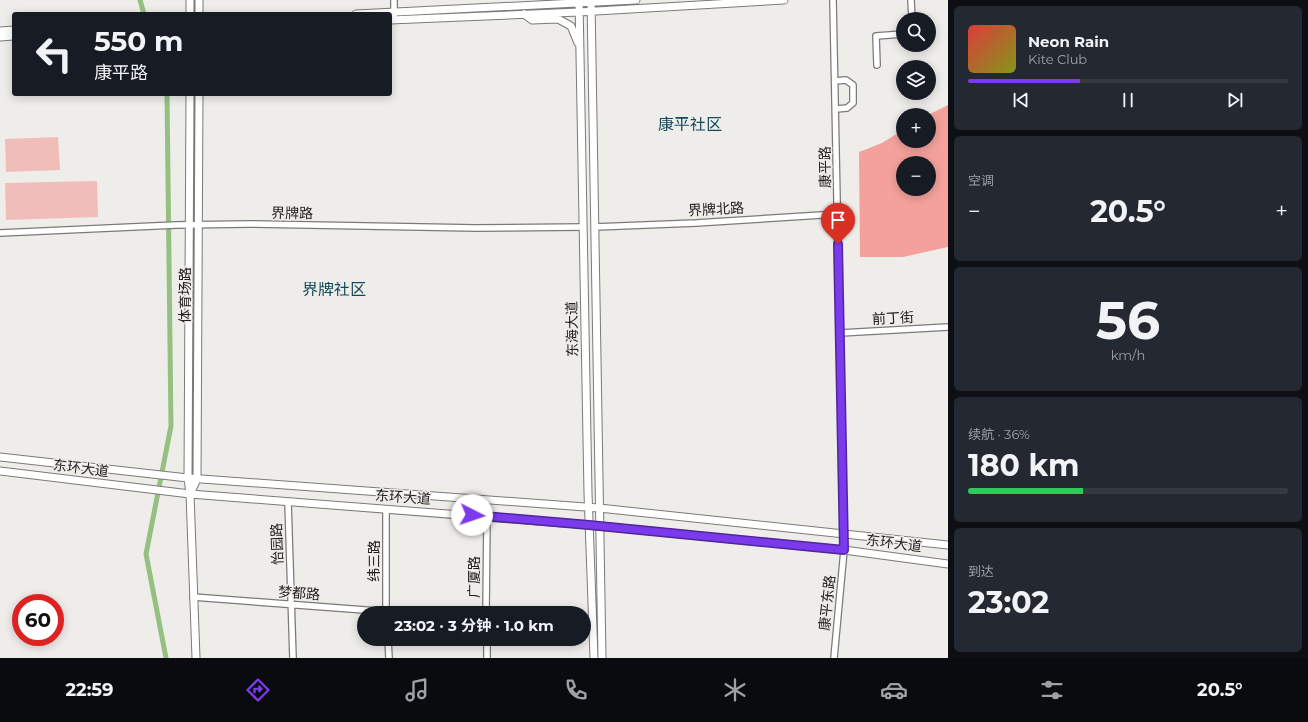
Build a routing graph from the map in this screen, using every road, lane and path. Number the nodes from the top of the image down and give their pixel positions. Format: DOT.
graph roads {
  1 [pos="190,0"];
  2 [pos="199,0"];
  3 [pos="394,0"];
  4 [pos="636,0"];
  5 [pos="784,0"];
  6 [pos="833,0"];
  7 [pos="911,0"];
  8 [pos="591,1"];
  9 [pos="579,2"];
  10 [pos="592,11"];
  11 [pos="190,12"];
  12 [pos="199,12"];
  13 [pos="579,12"];
  14 [pos="912,12"];
  15 [pos="524,14"];
  16 [pos="393,17"];
  17 [pos="0,30"];
  18 [pos="12,30"];
  19 [pos="896,35"];
  20 [pos="12,36"];
  21 [pos="0,37"];
  22 [pos="580,48"];
  23 [pos="877,65"];
  24 [pos="835,81"];
  25 [pos="190,96"];
  26 [pos="199,96"];
  27 [pos="836,109"];
  28 [pos="838,214"];
  29 [pos="190,225"];
  30 [pos="198,225"];
  31 [pos="583,227"];
  32 [pos="595,227"];
  33 [pos="0,233"];
  34 [pos="948,327"];
  35 [pos="840,333"];
  36 [pos="0,452"];
  37 [pos="4,457"];
  38 [pos="2,472"];
  39 [pos="188,478"];
  40 [pos="197,479"];
  41 [pos="190,494"];
  42 [pos="288,502"];
  43 [pos="589,508"];
  44 [pos="599,508"];
  45 [pos="386,509"];
  46 [pos="487,516"];
  47 [pos="589,525"];
  48 [pos="599,526"];
  49 [pos="844,534"];
  50 [pos="948,546"];
  51 [pos="844,550"];
  52 [pos="948,564"];
  53 [pos="193,597"];
  54 [pos="292,604"];
  55 [pos="386,606"];
  56 [pos="486,606"];
  57 [pos="357,610"];
  58 [pos="593,626"];
  59 [pos="388,646"];
  60 [pos="487,646"];
  61 [pos="196,658"];
  62 [pos="293,658"];
  63 [pos="389,658"];
  64 [pos="487,658"];
  65 [pos="594,658"];
  66 [pos="602,658"];
  67 [pos="834,658"];
  1 -- 11 [label="main road"];
  2 -- 12 [label="main road"];
  3 -- 16 [label="street"];
  4 -- 8 [label="main road"];
  5 -- 10 [label="main road"];
  6 -- 24 [label="street, 康平路"];
  7 -- 14 [label="street"];
  8 -- 9 [label="main road"];
  8 -- 10 [label="main road, 东海大道"];
  9 -- 13 [label="main road, 东海大道"];
  9 -- 16 [label="main road"];
  10 -- 13 [label="main road"];
  10 -- 32 [label="main road, 东海大道"];
  13 -- 15 [label="main road"];
  13 -- 22 [label="main road, 东海大道"];
  15 -- 16 [label="main road"];
  15 -- 22 [label="main road"];
  17 -- 18 [label="main road"];
  19 -- 23 [label="street"];
  20 -- 21 [label="main road"];
  22 -- 31 [label="main road, 东海大道"];
  24 -- 27 [label="street, 康平路"];
  24 -- 27 [label="street"];
  25 -- 29 [label="main road, 体育场路"];
  26 -- 30 [label="main road, 体育场路"];
  27 -- 28 [label="street, 康平路"];
  28 -- 32 [label="street, 界牌北路"];
  28 -- 35 [label="street, 康平路"];
  29 -- 30 [label="street, 界牌路"];
  29 -- 33 [label="street, 界牌路"];
  29 -- 39 [label="main road, 体育场路"];
  30 -- 31 [label="street, 界牌路"];
  30 -- 40 [label="main road, 体育场路"];
  31 -- 43 [label="main road, 东海大道"];
  32 -- 44 [label="main road, 东海大道"];
  34 -- 35 [label="street, 前丁街"];
  35 -- 49 [label="street, 康平路"];
  36 -- 37 [label="main road"];
  37 -- 39 [label="main road, 东环大道"];
  38 -- 41 [label="main road, 东环大道"];
  39 -- 40 [label="main road, 东环大道"];
  39 -- 41 [label="main road, 体育场路"];
  40 -- 41 [label="main road, 体育场路"];
  40 -- 43 [label="main road, 东环大道"];
  41 -- 42 [label="main road, 东环大道"];
  41 -- 53 [label="main road, 体育场路"];
  42 -- 45 [label="main road, 东环大道"];
  42 -- 54 [label="street, 怡园路"];
  43 -- 44 [label="main road, 东环大道"];
  43 -- 47 [label="main road, 东海大道"];
  44 -- 48 [label="main road, 东海大道"];
  44 -- 49 [label="main road, 东环大道"];
  45 -- 46 [label="main road, 东环大道"];
  45 -- 55 [label="street, 纬三路"];
  46 -- 47 [label="main road, 东环大道"];
  46 -- 56 [label="street, 广厦路"];
  47 -- 48 [label="main road, 东环大道"];
  47 -- 58 [label="main road, 东海大道"];
  48 -- 51 [label="main road, 东环大道"];
  48 -- 66 [label="main road, 东海大道"];
  49 -- 50 [label="main road, 东环大道"];
  49 -- 51 [label="street, 康平路"];
  51 -- 52 [label="main road, 东环大道"];
  51 -- 67 [label="street, 康平东路"];
  53 -- 54 [label="street, 梦都路"];
  53 -- 61 [label="main road, 体育场路"];
  54 -- 57 [label="street, 梦都路"];
  54 -- 62 [label="street, 怡园路"];
  58 -- 65 [label="main road, 东海大道"];
  59 -- 63 [label="street"];
  60 -- 64 [label="street"];
}
